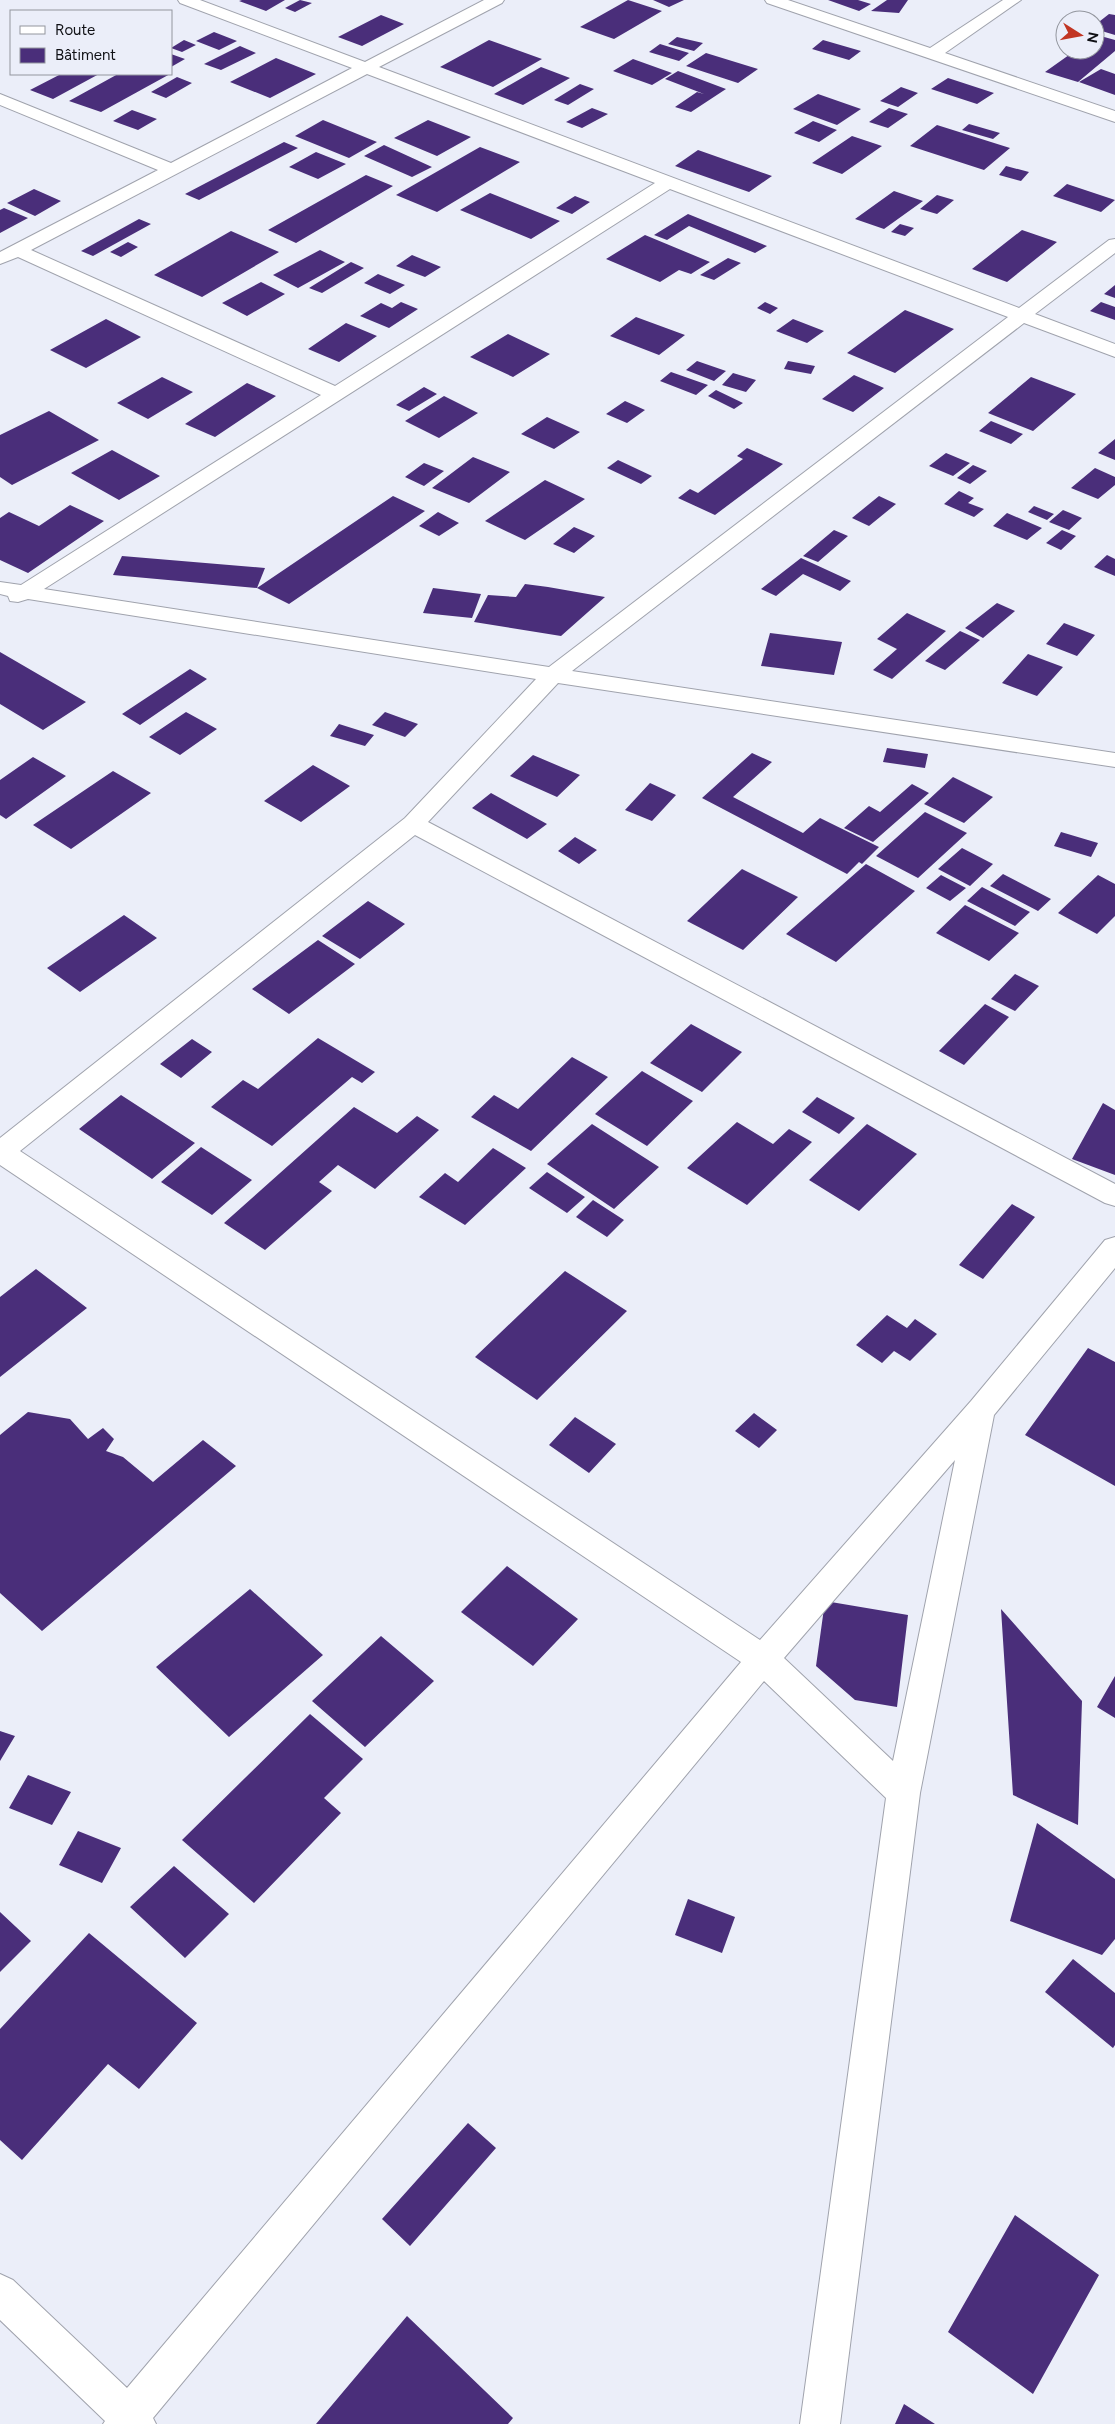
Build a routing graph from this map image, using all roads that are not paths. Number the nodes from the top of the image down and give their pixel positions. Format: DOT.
graph roads {
  1 [pos="186,0"];
  2 [pos="496,0"];
  3 [pos="773,0"];
  4 [pos="1013,0"];
  5 [pos="933,54"];
  6 [pos="365,68"];
  7 [pos="0,99"];
  8 [pos="1115,117"];
  9 [pos="171,170"];
  10 [pos="668,182"];
  11 [pos="1115,244"];
  12 [pos="17,250"];
  13 [pos="0,259"];
  14 [pos="1020,316"];
  15 [pos="1115,352"];
  16 [pos="336,394"];
  17 [pos="0,588"];
  18 [pos="24,592"];
  19 [pos="0,607"];
  20 [pos="553,675"];
  21 [pos="1115,760"];
  22 [pos="412,824"];
  23 [pos="1,1152"];
  24 [pos="1115,1196"];
  25 [pos="1115,1248"];
  26 [pos="980,1410"];
  27 [pos="763,1659"];
  28 [pos="903,1793"];
  29 [pos="0,2293"];
  30 [pos="130,2422"];
  31 [pos="820,2424"];
  1 -- 6 [label="street"];
  2 -- 6 [label="street"];
  3 -- 5 [label="street"];
  4 -- 5 [label="street"];
  5 -- 8 [label="street"];
  6 -- 9 [label="street"];
  6 -- 10 [label="street"];
  7 -- 9 [label="street"];
  9 -- 12 [label="street"];
  10 -- 14 [label="street"];
  10 -- 16 [label="street"];
  11 -- 14 [label="street"];
  12 -- 13 [label="street"];
  12 -- 16 [label="street"];
  14 -- 15 [label="street"];
  14 -- 20 [label="street"];
  16 -- 18 [label="street"];
  17 -- 18 [label="street"];
  18 -- 19 [label="street"];
  18 -- 20 [label="street"];
  20 -- 21 [label="street"];
  20 -- 22 [label="street"];
  22 -- 23 [label="street"];
  22 -- 24 [label="street"];
  23 -- 27 [label="street"];
  25 -- 26 [label="street"];
  26 -- 27 [label="street"];
  26 -- 28 [label="street"];
  27 -- 28 [label="street"];
  27 -- 30 [label="street"];
  28 -- 31 [label="street"];
  29 -- 30 [label="street"];
}
